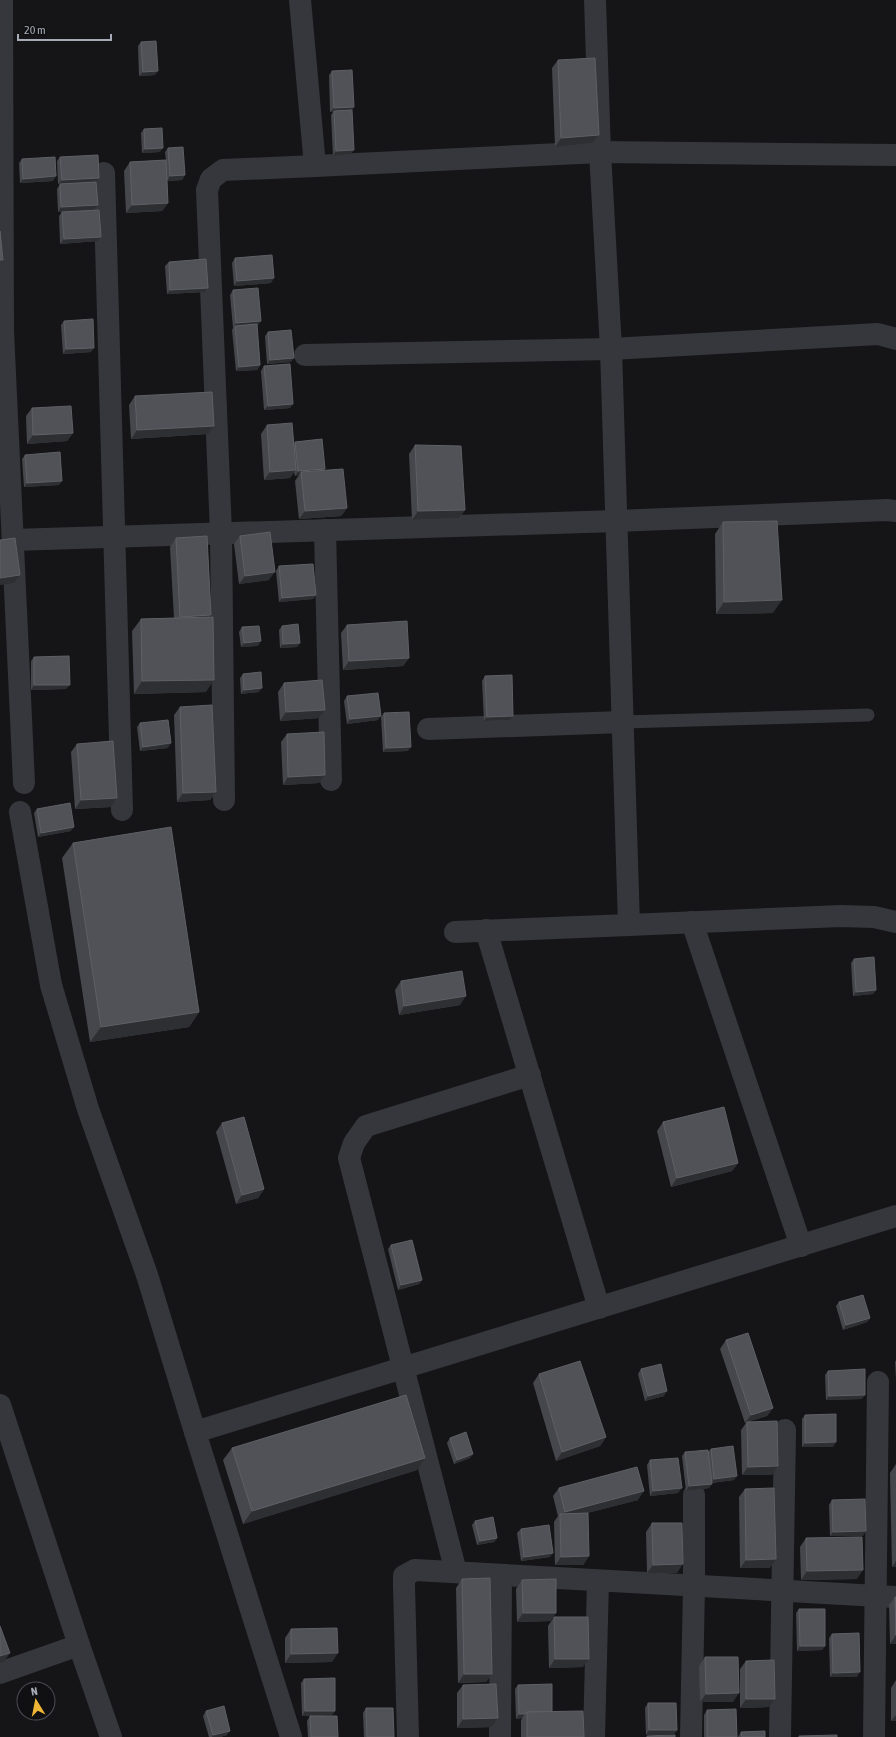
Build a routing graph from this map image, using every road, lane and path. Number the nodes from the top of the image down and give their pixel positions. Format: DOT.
graph roads {
  1 [pos="2,0"];
  2 [pos="300,0"];
  3 [pos="595,0"];
  4 [pos="600,152"];
  5 [pos="896,155"];
  6 [pos="315,166"];
  7 [pos="104,174"];
  8 [pos="2,331"];
  9 [pos="896,338"];
  10 [pos="611,349"];
  11 [pos="305,355"];
  12 [pos="896,511"];
  13 [pos="616,521"];
  14 [pos="325,530"];
  15 [pos="221,533"];
  16 [pos="115,537"];
  17 [pos="13,540"];
  18 [pos="868,715"];
  19 [pos="623,722"];
  20 [pos="428,729"];
  21 [pos="331,780"];
  22 [pos="24,783"];
  23 [pos="224,800"];
  24 [pos="122,810"];
  25 [pos="20,812"];
  26 [pos="692,922"];
  27 [pos="896,922"];
  28 [pos="629,925"];
  29 [pos="486,930"];
  30 [pos="456,932"];
  31 [pos="530,1075"];
  32 [pos="896,1216"];
  33 [pos="800,1246"];
  34 [pos="599,1308"];
  35 [pos="403,1368"];
  36 [pos="878,1382"];
  37 [pos="0,1405"];
  38 [pos="785,1430"];
  39 [pos="195,1432"];
  40 [pos="694,1495"];
  41 [pos="456,1572"];
  42 [pos="501,1575"];
  43 [pos="598,1581"];
  44 [pos="694,1586"];
  45 [pos="782,1591"];
  46 [pos="886,1597"];
  47 [pos="79,1645"];
  48 [pos="0,1673"];
  49 [pos="111,1737"];
  50 [pos="291,1737"];
  51 [pos="408,1737"];
  52 [pos="500,1737"];
  53 [pos="594,1737"];
  54 [pos="691,1737"];
  55 [pos="780,1737"];
  56 [pos="874,1737"];
  1 -- 8 [label="street"];
  2 -- 6 [label="street"];
  3 -- 4 [label="street"];
  4 -- 5 [label="street"];
  4 -- 6 [label="street"];
  4 -- 10 [label="street"];
  6 -- 15 [label="street"];
  7 -- 16 [label="street"];
  8 -- 17 [label="street"];
  9 -- 10 [label="street"];
  10 -- 11 [label="street"];
  10 -- 13 [label="street"];
  12 -- 13 [label="street"];
  13 -- 14 [label="street"];
  13 -- 19 [label="street"];
  14 -- 15 [label="street"];
  14 -- 21 [label="street"];
  15 -- 16 [label="street"];
  15 -- 23 [label="street"];
  16 -- 17 [label="street"];
  16 -- 24 [label="street"];
  17 -- 22 [label="street"];
  18 -- 19 [label="lane"];
  19 -- 20 [label="street"];
  19 -- 28 [label="street"];
  25 -- 39 [label="street"];
  26 -- 27 [label="street"];
  26 -- 28 [label="street"];
  26 -- 33 [label="street"];
  28 -- 29 [label="street"];
  29 -- 30 [label="street"];
  29 -- 31 [label="street"];
  31 -- 34 [label="street"];
  31 -- 35 [label="street"];
  32 -- 33 [label="street"];
  33 -- 34 [label="street"];
  34 -- 35 [label="street"];
  35 -- 39 [label="street"];
  35 -- 41 [label="street"];
  36 -- 46 [label="street"];
  37 -- 47 [label="street"];
  38 -- 45 [label="street"];
  39 -- 50 [label="street"];
  40 -- 44 [label="street"];
  41 -- 42 [label="street"];
  41 -- 51 [label="street"];
  42 -- 43 [label="street"];
  42 -- 52 [label="street"];
  43 -- 44 [label="street"];
  43 -- 53 [label="street"];
  44 -- 45 [label="street"];
  44 -- 54 [label="street"];
  45 -- 46 [label="street"];
  45 -- 55 [label="street"];
  46 -- 56 [label="street"];
  47 -- 48 [label="street"];
  47 -- 49 [label="street"];
}
